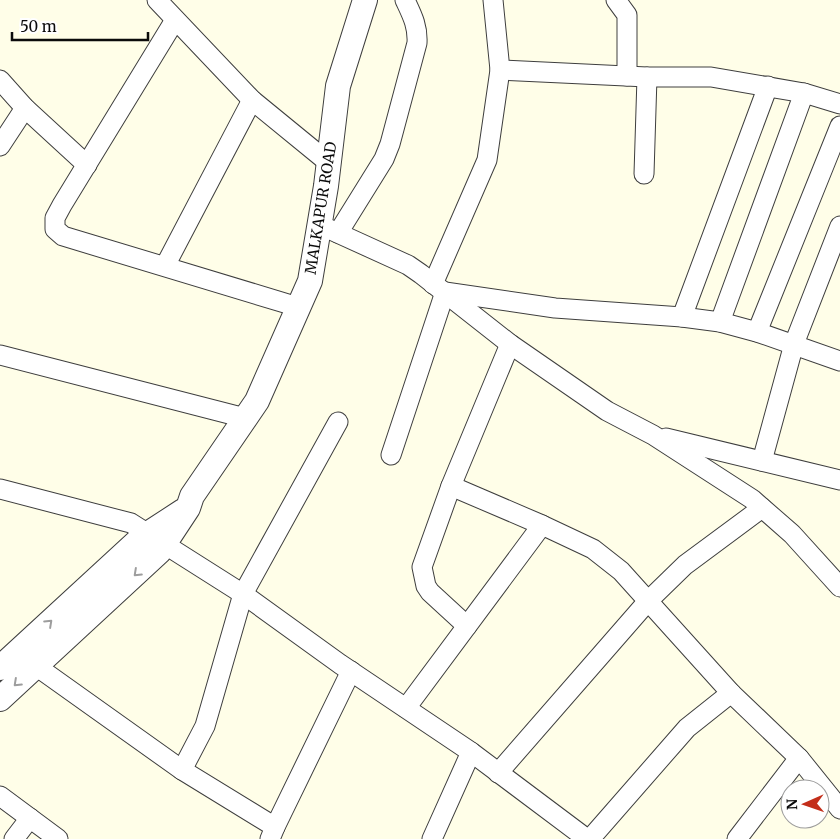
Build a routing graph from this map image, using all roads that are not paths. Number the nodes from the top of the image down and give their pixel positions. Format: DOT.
graph roads {
  1 [pos="157,0"];
  2 [pos="364,0"];
  3 [pos="405,0"];
  4 [pos="493,0"];
  5 [pos="616,0"];
  6 [pos="175,20"];
  7 [pos="500,70"];
  8 [pos="626,76"];
  9 [pos="647,77"];
  10 [pos="0,80"];
  11 [pos="768,86"];
  12 [pos="804,93"];
  13 [pos="252,100"];
  14 [pos="840,104"];
  15 [pos="24,108"];
  16 [pos="840,126"];
  17 [pos="0,146"];
  18 [pos="329,163"];
  19 [pos="87,165"];
  20 [pos="644,174"];
  21 [pos="840,226"];
  22 [pos="329,229"];
  23 [pos="165,266"];
  24 [pos="439,288"];
  25 [pos="298,307"];
  26 [pos="682,317"];
  27 [pos="720,322"];
  28 [pos="757,332"];
  29 [pos="510,344"];
  30 [pos="794,344"];
  31 [pos="0,355"];
  32 [pos="840,360"];
  33 [pos="245,418"];
  34 [pos="338,422"];
  35 [pos="653,435"];
  36 [pos="391,455"];
  37 [pos="762,461"];
  38 [pos="840,480"];
  39 [pos="451,486"];
  40 [pos="0,489"];
  41 [pos="762,508"];
  42 [pos="542,525"];
  43 [pos="156,539"];
  44 [pos="840,587"];
  45 [pos="243,594"];
  46 [pos="648,601"];
  47 [pos="467,626"];
  48 [pos="36,666"];
  49 [pos="0,668"];
  50 [pos="351,671"];
  51 [pos="731,693"];
  52 [pos="0,698"];
  53 [pos="406,708"];
  54 [pos="471,752"];
  55 [pos="799,758"];
  56 [pos="182,770"];
  57 [pos="498,773"];
  58 [pos="0,796"];
  59 [pos="840,809"];
  60 [pos="30,818"];
  61 [pos="272,833"];
  62 [pos="14,839"];
  63 [pos="58,839"];
  64 [pos="432,839"];
  65 [pos="588,839"];
  66 [pos="737,839"];
  1 -- 6 [label="street"];
  2 -- 18 [label="street, MALKAPUR ROAD"];
  3 -- 22 [label="street"];
  4 -- 7 [label="street"];
  5 -- 8 [label="street"];
  6 -- 13 [label="street"];
  6 -- 19 [label="street"];
  7 -- 8 [label="street"];
  7 -- 24 [label="street"];
  8 -- 9 [label="street"];
  9 -- 11 [label="street"];
  9 -- 20 [label="street"];
  10 -- 15 [label="street"];
  11 -- 12 [label="street"];
  11 -- 26 [label="street"];
  12 -- 14 [label="street"];
  12 -- 27 [label="street"];
  13 -- 18 [label="street"];
  13 -- 23 [label="street"];
  15 -- 17 [label="street"];
  15 -- 19 [label="street"];
  16 -- 28 [label="street"];
  18 -- 22 [label="street, MALKAPUR ROAD"];
  19 -- 23 [label="street"];
  21 -- 30 [label="street"];
  22 -- 24 [label="street"];
  22 -- 25 [label="street, MALKAPUR ROAD"];
  23 -- 25 [label="street"];
  24 -- 26 [label="street"];
  24 -- 29 [label="street"];
  24 -- 36 [label="street"];
  25 -- 33 [label="street, MALKAPUR ROAD"];
  26 -- 27 [label="street"];
  27 -- 28 [label="street"];
  28 -- 30 [label="street"];
  29 -- 35 [label="street"];
  29 -- 39 [label="street"];
  30 -- 32 [label="street"];
  30 -- 37 [label="street"];
  31 -- 33 [label="street"];
  33 -- 43 [label="street, MALKAPUR ROAD"];
  34 -- 45 [label="street"];
  35 -- 37 [label="street"];
  35 -- 41 [label="street"];
  37 -- 38 [label="street"];
  39 -- 42 [label="street"];
  39 -- 47 [label="street"];
  40 -- 43 [label="street"];
  41 -- 44 [label="street"];
  41 -- 46 [label="street"];
  42 -- 46 [label="street"];
  42 -- 47 [label="street"];
  43 -- 45 [label="street"];
  43 -- 48 [label="street, one-way"];
  49 -- 43 [label="street, one-way"];
  45 -- 50 [label="street"];
  45 -- 56 [label="street"];
  46 -- 51 [label="street"];
  46 -- 57 [label="street"];
  47 -- 53 [label="street"];
  48 -- 52 [label="street, one-way"];
  48 -- 56 [label="street"];
  50 -- 53 [label="street"];
  50 -- 61 [label="street"];
  51 -- 55 [label="street"];
  51 -- 65 [label="street"];
  53 -- 54 [label="street"];
  54 -- 57 [label="street"];
  54 -- 64 [label="street"];
  55 -- 59 [label="street"];
  55 -- 66 [label="street"];
  56 -- 61 [label="street"];
  57 -- 65 [label="street"];
  58 -- 60 [label="street"];
  60 -- 62 [label="street"];
  60 -- 63 [label="street"];
}
